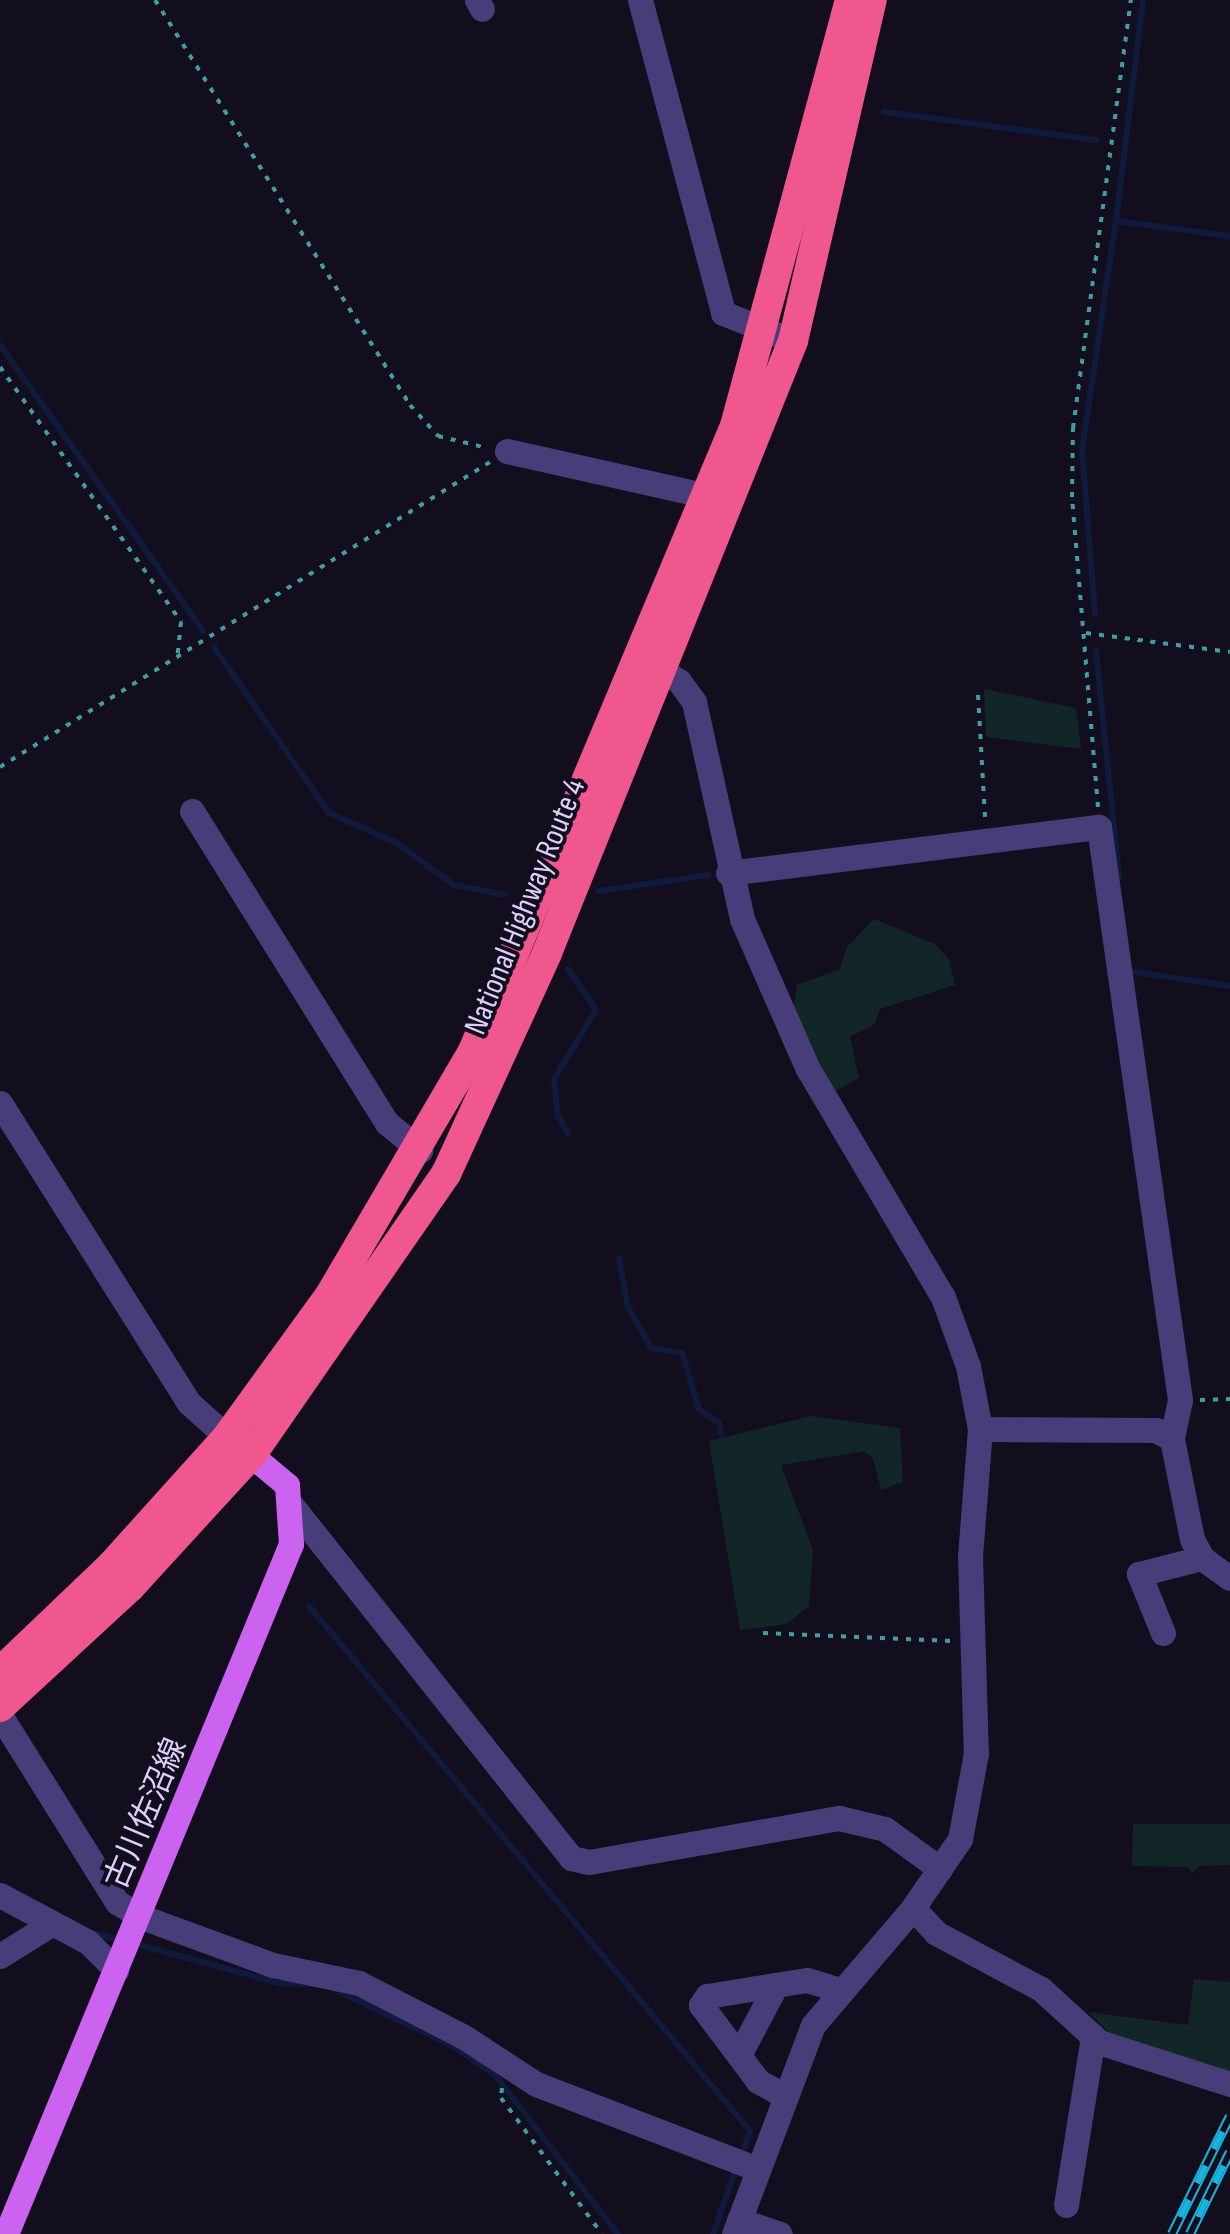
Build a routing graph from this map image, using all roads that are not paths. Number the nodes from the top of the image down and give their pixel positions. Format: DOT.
graph roads {
  1 [pos="640,0"];
  2 [pos="850,0"];
  3 [pos="872,0"];
  4 [pos="764,330"];
  5 [pos="793,342"];
  6 [pos="507,452"];
  7 [pos="708,496"];
  8 [pos="652,664"];
  9 [pos="192,810"];
  10 [pos="728,873"];
  11 [pos="0,1103"];
  12 [pos="420,1150"];
  13 [pos="980,1428"];
  14 [pos="1172,1439"];
  15 [pos="240,1445"];
  16 [pos="293,1506"];
  17 [pos="1202,1558"];
  18 [pos="1230,1578"];
  19 [pos="1164,1633"];
  20 [pos="0,1672"];
  21 [pos="0,1707"];
  22 [pos="0,1715"];
  23 [pos="940,1868"];
  24 [pos="0,1896"];
  25 [pos="913,1908"];
  26 [pos="51,1924"];
  27 [pos="127,1944"];
  28 [pos="0,1956"];
  29 [pos="776,1985"];
  30 [pos="839,1990"];
  31 [pos="1093,2036"];
  32 [pos="739,2055"];
  33 [pos="1230,2084"];
  34 [pos="782,2095"];
  35 [pos="745,2165"];
  36 [pos="1066,2205"];
  37 [pos="737,2227"];
  38 [pos="6,2234"];
  39 [pos="780,2234"];
  1 -- 4 [label="street"];
  2 -- 4 [label="highway, National Highway Route 4"];
  3 -- 5 [label="highway, National Highway Route 4"];
  4 -- 5 [label="street"];
  4 -- 7 [label="highway, National Highway Route 4"];
  5 -- 8 [label="highway, National Highway Route 4"];
  6 -- 7 [label="street"];
  7 -- 8 [label="highway, National Highway Route 4"];
  8 -- 10 [label="street"];
  8 -- 12 [label="highway, National Highway Route 4"];
  8 -- 15 [label="highway, National Highway Route 4"];
  9 -- 12 [label="street"];
  10 -- 13 [label="street"];
  10 -- 14 [label="street"];
  11 -- 15 [label="street"];
  12 -- 15 [label="highway, National Highway Route 4"];
  13 -- 14 [label="street"];
  13 -- 23 [label="street"];
  14 -- 17 [label="street"];
  15 -- 16 [label="main road"];
  15 -- 20 [label="highway, National Highway Route 4"];
  15 -- 21 [label="highway, National Highway Route 4"];
  16 -- 23 [label="street"];
  16 -- 27 [label="main road, 古川佐沼線"];
  17 -- 18 [label="street"];
  17 -- 19 [label="street"];
  22 -- 27 [label="street"];
  23 -- 25 [label="street"];
  24 -- 26 [label="street"];
  25 -- 30 [label="street"];
  25 -- 31 [label="street"];
  26 -- 27 [label="street"];
  26 -- 28 [label="street"];
  27 -- 35 [label="street"];
  27 -- 38 [label="main road, 古川佐沼線"];
  29 -- 30 [label="street"];
  29 -- 32 [label="street"];
  29 -- 32 [label="street"];
  30 -- 34 [label="street"];
  31 -- 33 [label="street"];
  31 -- 36 [label="street"];
  32 -- 34 [label="street"];
  34 -- 35 [label="street"];
  35 -- 37 [label="street"];
  37 -- 39 [label="street"];
}
